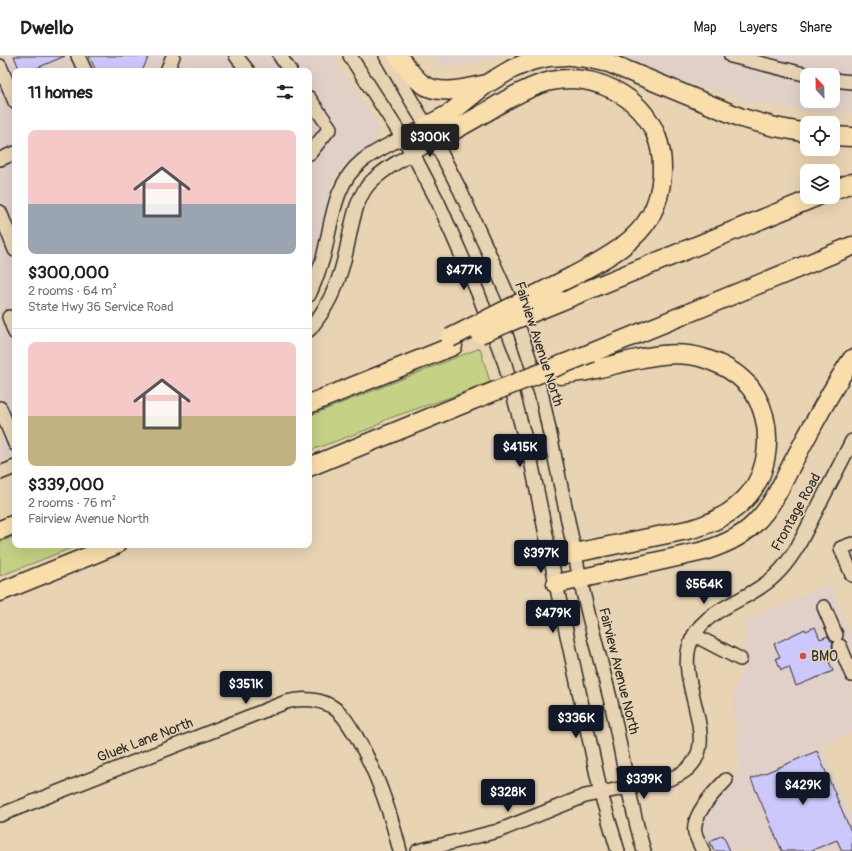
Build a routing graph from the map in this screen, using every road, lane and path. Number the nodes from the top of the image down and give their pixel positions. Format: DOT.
graph roads {
  1 [pos="78,56"];
  2 [pos="173,56"];
  3 [pos="236,56"];
  4 [pos="280,56"];
  5 [pos="350,56"];
  6 [pos="386,56"];
  7 [pos="398,56"];
  8 [pos="566,56"];
  9 [pos="571,56"];
  10 [pos="731,56"];
  11 [pos="0,66"];
  12 [pos="84,68"];
  13 [pos="168,68"];
  14 [pos="246,68"];
  15 [pos="288,68"];
  16 [pos="800,73"];
  17 [pos="840,81"];
  18 [pos="852,82"];
  19 [pos="485,84"];
  20 [pos="12,95"];
  21 [pos="312,102"];
  22 [pos="800,132"];
  23 [pos="431,134"];
  24 [pos="840,136"];
  25 [pos="852,137"];
  26 [pos="403,139"];
  27 [pos="312,149"];
  28 [pos="413,154"];
  29 [pos="12,156"];
  30 [pos="0,159"];
  31 [pos="852,182"];
  32 [pos="840,187"];
  33 [pos="800,204"];
  34 [pos="0,212"];
  35 [pos="12,242"];
  36 [pos="852,246"];
  37 [pos="312,287"];
  38 [pos="8,316"];
  39 [pos="12,326"];
  40 [pos="312,327"];
  41 [pos="451,342"];
  42 [pos="852,359"];
  43 [pos="593,361"];
  44 [pos="312,403"];
  45 [pos="1,411"];
  46 [pos="12,437"];
  47 [pos="851,443"];
  48 [pos="312,465"];
  49 [pos="12,468"];
  50 [pos="0,473"];
  51 [pos="12,525"];
  52 [pos="0,530"];
  53 [pos="852,544"];
  54 [pos="109,548"];
  55 [pos="575,554"];
  56 [pos="550,558"];
  57 [pos="852,575"];
  58 [pos="579,578"];
  59 [pos="556,584"];
  60 [pos="0,592"];
  61 [pos="824,607"];
  62 [pos="694,635"];
  63 [pos="740,659"];
  64 [pos="852,675"];
  65 [pos="726,780"];
  66 [pos="628,787"];
  67 [pos="601,794"];
  68 [pos="0,815"];
  69 [pos="400,851"];
  70 [pos="418,851"];
  71 [pos="618,851"];
  72 [pos="644,851"];
  73 [pos="703,851"];
  1 -- 12 [label="street"];
  2 -- 13 [label="street"];
  3 -- 14 [label="street"];
  4 -- 15 [label="street"];
  5 -- 26 [label="street"];
  6 -- 23 [label="street, Fairview Avenue North"];
  7 -- 19 [label="highway"];
  8 -- 19 [label="highway"];
  9 -- 22 [label="highway"];
  10 -- 16 [label="street"];
  11 -- 20 [label="street"];
  17 -- 18 [label="street"];
  19 -- 23 [label="highway"];
  21 -- 27 [label="street"];
  23 -- 26 [label="street"];
  23 -- 28 [label="street"];
  23 -- 41 [label="highway, bridge"];
  23 -- 55 [label="street, Fairview Avenue North"];
  24 -- 25 [label="highway"];
  26 -- 28 [label="street"];
  26 -- 37 [label="street"];
  28 -- 40 [label="street"];
  28 -- 56 [label="street"];
  29 -- 30 [label="street"];
  31 -- 32 [label="highway"];
  33 -- 41 [label="highway, bridge"];
  34 -- 35 [label="street"];
  36 -- 43 [label="highway"];
  38 -- 39 [label="street"];
  41 -- 44 [label="highway"];
  42 -- 58 [label="highway"];
  43 -- 48 [label="highway, bridge"];
  43 -- 55 [label="highway"];
  45 -- 46 [label="street"];
  47 -- 62 [label="street, Frontage Road"];
  49 -- 50 [label="street"];
  51 -- 52 [label="highway"];
  53 -- 57 [label="street"];
  54 -- 60 [label="highway"];
  55 -- 56 [label="highway"];
  55 -- 58 [label="street, Fairview Avenue North"];
  56 -- 59 [label="street"];
  58 -- 59 [label="highway"];
  58 -- 66 [label="street, Fairview Avenue North"];
  59 -- 67 [label="street"];
  61 -- 64 [label="street"];
  62 -- 63 [label="street"];
  62 -- 66 [label="street, Frontage Road"];
  65 -- 73 [label="street"];
  66 -- 67 [label="street, Frontage Road"];
  66 -- 72 [label="street, Fairview Avenue North"];
  67 -- 70 [label="street, Frontage Road"];
  67 -- 71 [label="street"];
  68 -- 69 [label="street, Gluek Lane North"];
}
